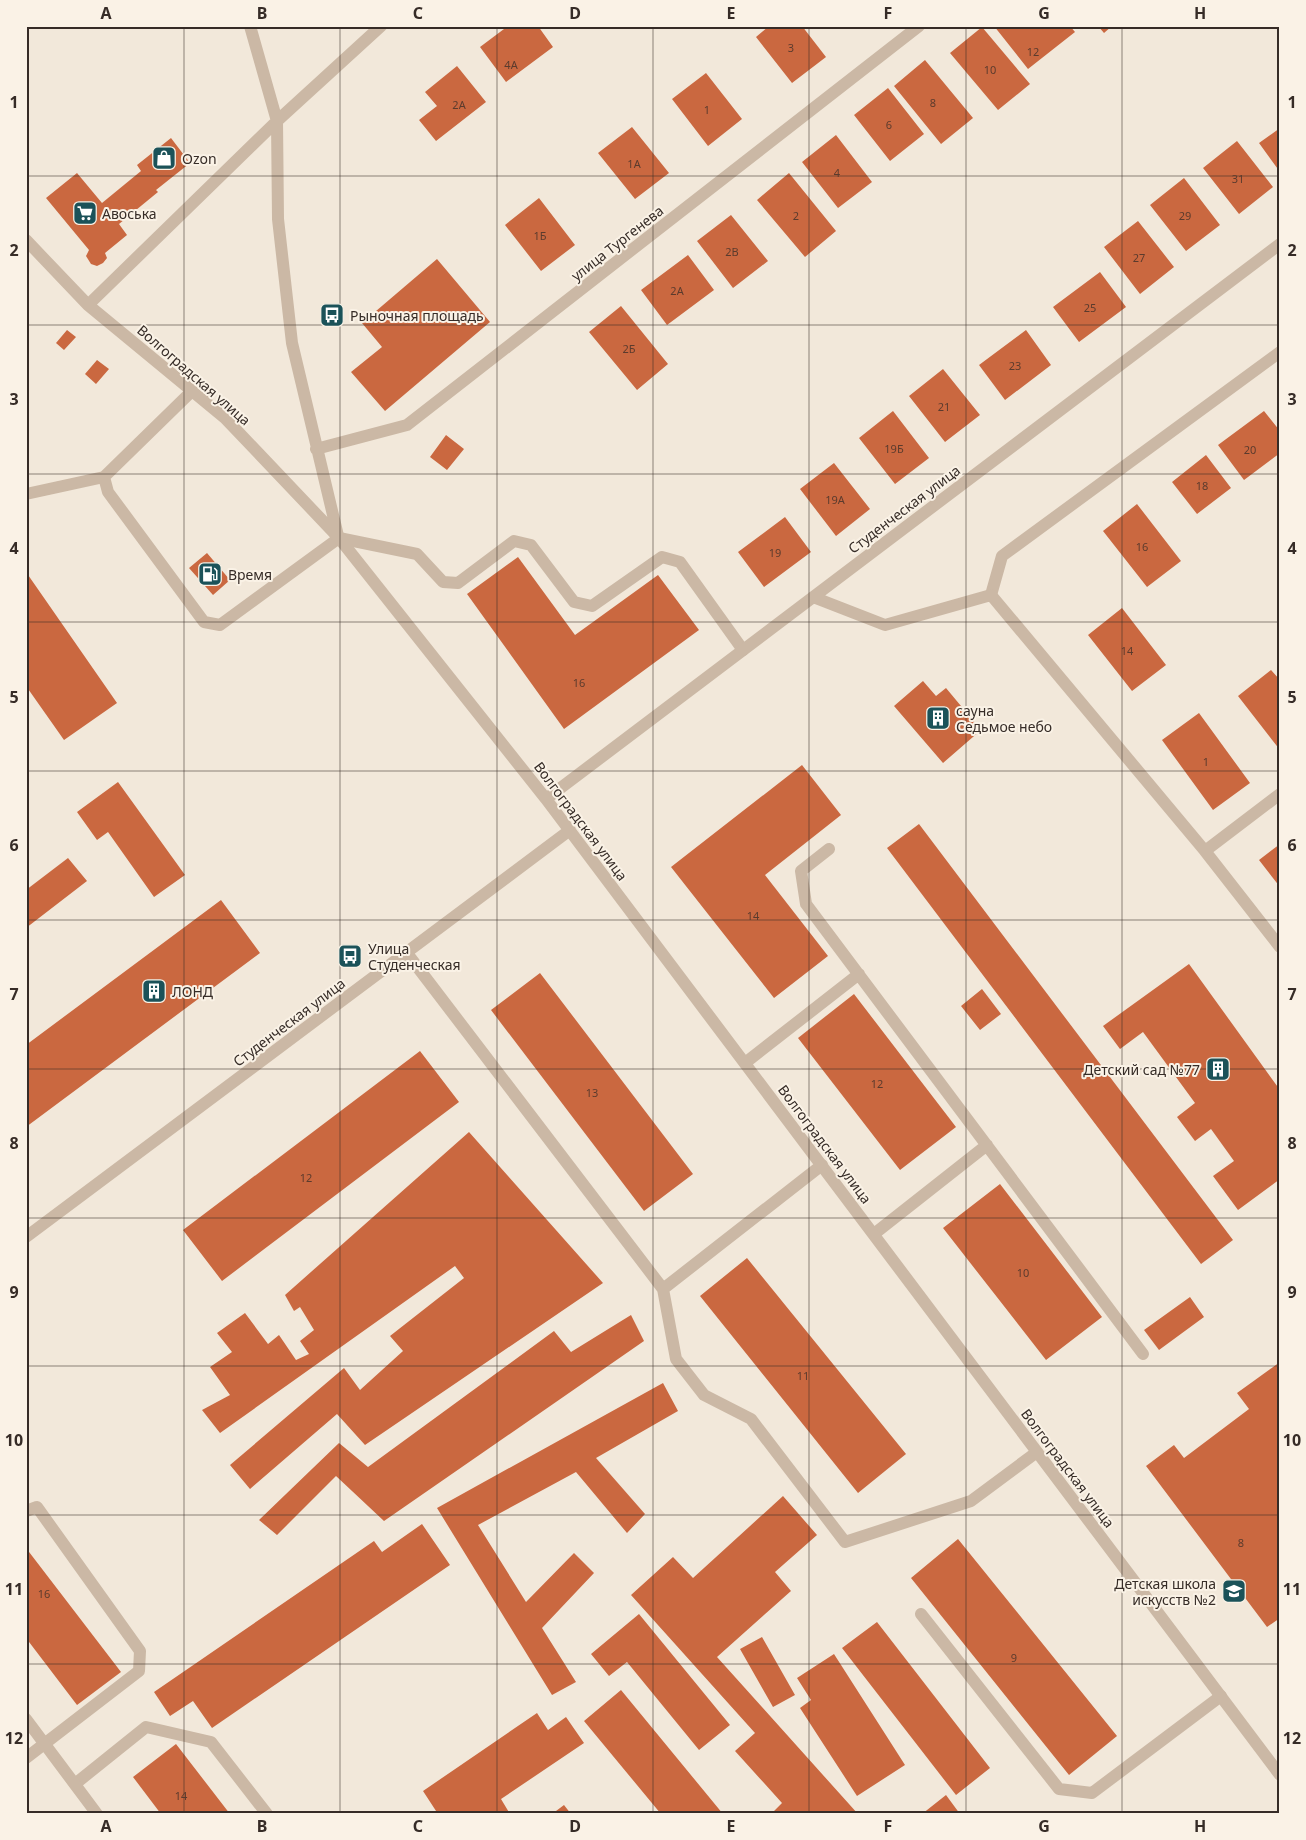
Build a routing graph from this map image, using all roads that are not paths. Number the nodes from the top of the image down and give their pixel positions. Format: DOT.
graph roads {
  1 [pos="250,26"];
  2 [pos="382,26"];
  3 [pos="919,26"];
  4 [pos="277,120"];
  5 [pos="26,240"];
  6 [pos="1280,244"];
  7 [pos="88,305"];
  8 [pos="1280,352"];
  9 [pos="192,391"];
  10 [pos="316,449"];
  11 [pos="104,477"];
  12 [pos="26,494"];
  13 [pos="338,538"];
  14 [pos="991,595"];
  15 [pos="813,597"];
  16 [pos="743,650"];
  17 [pos="1280,794"];
  18 [pos="546,799"];
  19 [pos="570,830"];
  20 [pos="829,849"];
  21 [pos="1205,851"];
  22 [pos="1280,947"];
  23 [pos="406,952"];
  24 [pos="859,974"];
  25 [pos="745,1063"];
  26 [pos="986,1145"];
  27 [pos="822,1165"];
  28 [pos="874,1234"];
  29 [pos="26,1238"];
  30 [pos="663,1289"];
  31 [pos="1143,1354"];
  32 [pos="1037,1452"];
  33 [pos="26,1511"];
  34 [pos="921,1614"];
  35 [pos="1221,1696"];
  36 [pos="26,1719"];
  37 [pos="45,1744"];
  38 [pos="26,1758"];
  39 [pos="1280,1775"];
  40 [pos="75,1784"];
  41 [pos="97,1814"];
  42 [pos="267,1814"];
  1 -- 4 [label="street, Волгоградская улица"];
  2 -- 4 [label="street"];
  3 -- 10 [label="street, улица Тургенева"];
  4 -- 7 [label="street"];
  4 -- 10 [label="street, Волгоградская улица"];
  5 -- 7 [label="street, Волгоградская улица"];
  6 -- 15 [label="street, Студенческая улица"];
  7 -- 9 [label="street, Волгоградская улица"];
  8 -- 14 [label="street"];
  9 -- 11 [label="street"];
  9 -- 13 [label="street, Волгоградская улица"];
  10 -- 13 [label="street, Волгоградская улица"];
  11 -- 12 [label="street"];
  11 -- 13 [label="street"];
  13 -- 16 [label="street"];
  13 -- 18 [label="street, Волгоградская улица"];
  14 -- 15 [label="street"];
  14 -- 21 [label="street"];
  15 -- 16 [label="street, Студенческая улица"];
  16 -- 18 [label="street, Студенческая улица"];
  17 -- 21 [label="street"];
  18 -- 19 [label="street, Волгоградская улица"];
  19 -- 23 [label="street, Студенческая улица"];
  19 -- 25 [label="street, Волгоградская улица"];
  20 -- 24 [label="street"];
  21 -- 22 [label="street"];
  23 -- 29 [label="street, Студенческая улица"];
  23 -- 30 [label="street"];
  24 -- 25 [label="street"];
  24 -- 26 [label="street"];
  25 -- 27 [label="street, Волгоградская улица"];
  26 -- 28 [label="street"];
  26 -- 31 [label="street"];
  27 -- 28 [label="street, Волгоградская улица"];
  27 -- 30 [label="street"];
  28 -- 32 [label="street, Волгоградская улица"];
  30 -- 32 [label="street"];
  32 -- 35 [label="street, Волгоградская улица"];
  33 -- 37 [label="street"];
  34 -- 35 [label="street"];
  35 -- 39 [label="street, Волгоградская улица"];
  36 -- 37 [label="street"];
  37 -- 38 [label="street"];
  37 -- 40 [label="street"];
  40 -- 41 [label="street"];
  40 -- 42 [label="street"];
}
